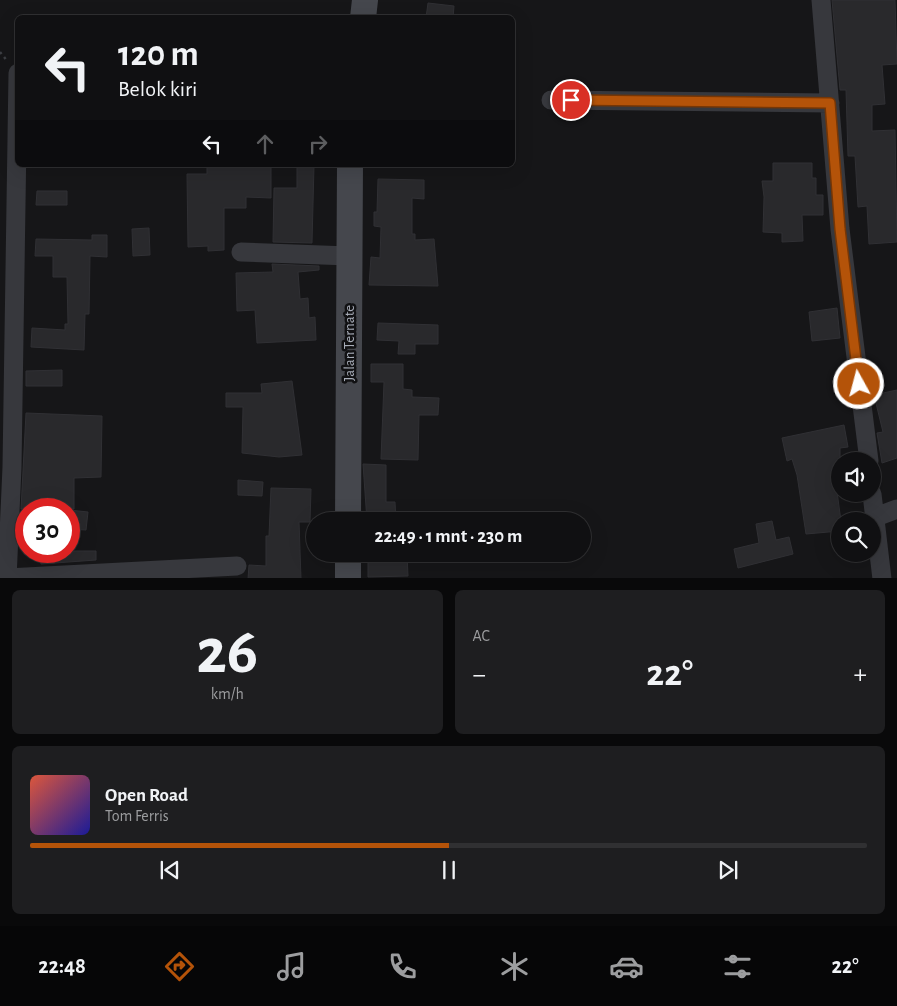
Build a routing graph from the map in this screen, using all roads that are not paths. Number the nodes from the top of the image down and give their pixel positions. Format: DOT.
graph roads {
  1 [pos="365,0"];
  2 [pos="821,0"];
  3 [pos="363,15"];
  4 [pos="11,73"];
  5 [pos="551,100"];
  6 [pos="830,103"];
  7 [pos="350,167"];
  8 [pos="241,252"];
  9 [pos="349,256"];
  10 [pos="867,452"];
  11 [pos="897,509"];
  12 [pos="348,512"];
  13 [pos="881,515"];
  14 [pos="348,562"];
  15 [pos="880,562"];
  16 [pos="237,566"];
  17 [pos="7,578"];
  18 [pos="348,578"];
  19 [pos="882,578"];
  1 -- 3 [label="street"];
  2 -- 6 [label="street"];
  4 -- 17 [label="street"];
  5 -- 6 [label="street"];
  6 -- 10 [label="street"];
  7 -- 9 [label="street, Jalan Ternate"];
  8 -- 9 [label="street"];
  9 -- 12 [label="street, Jalan Ternate"];
  11 -- 13 [label="street"];
  14 -- 18 [label="street"];
  15 -- 19 [label="street"];
  16 -- 17 [label="street"];
}
